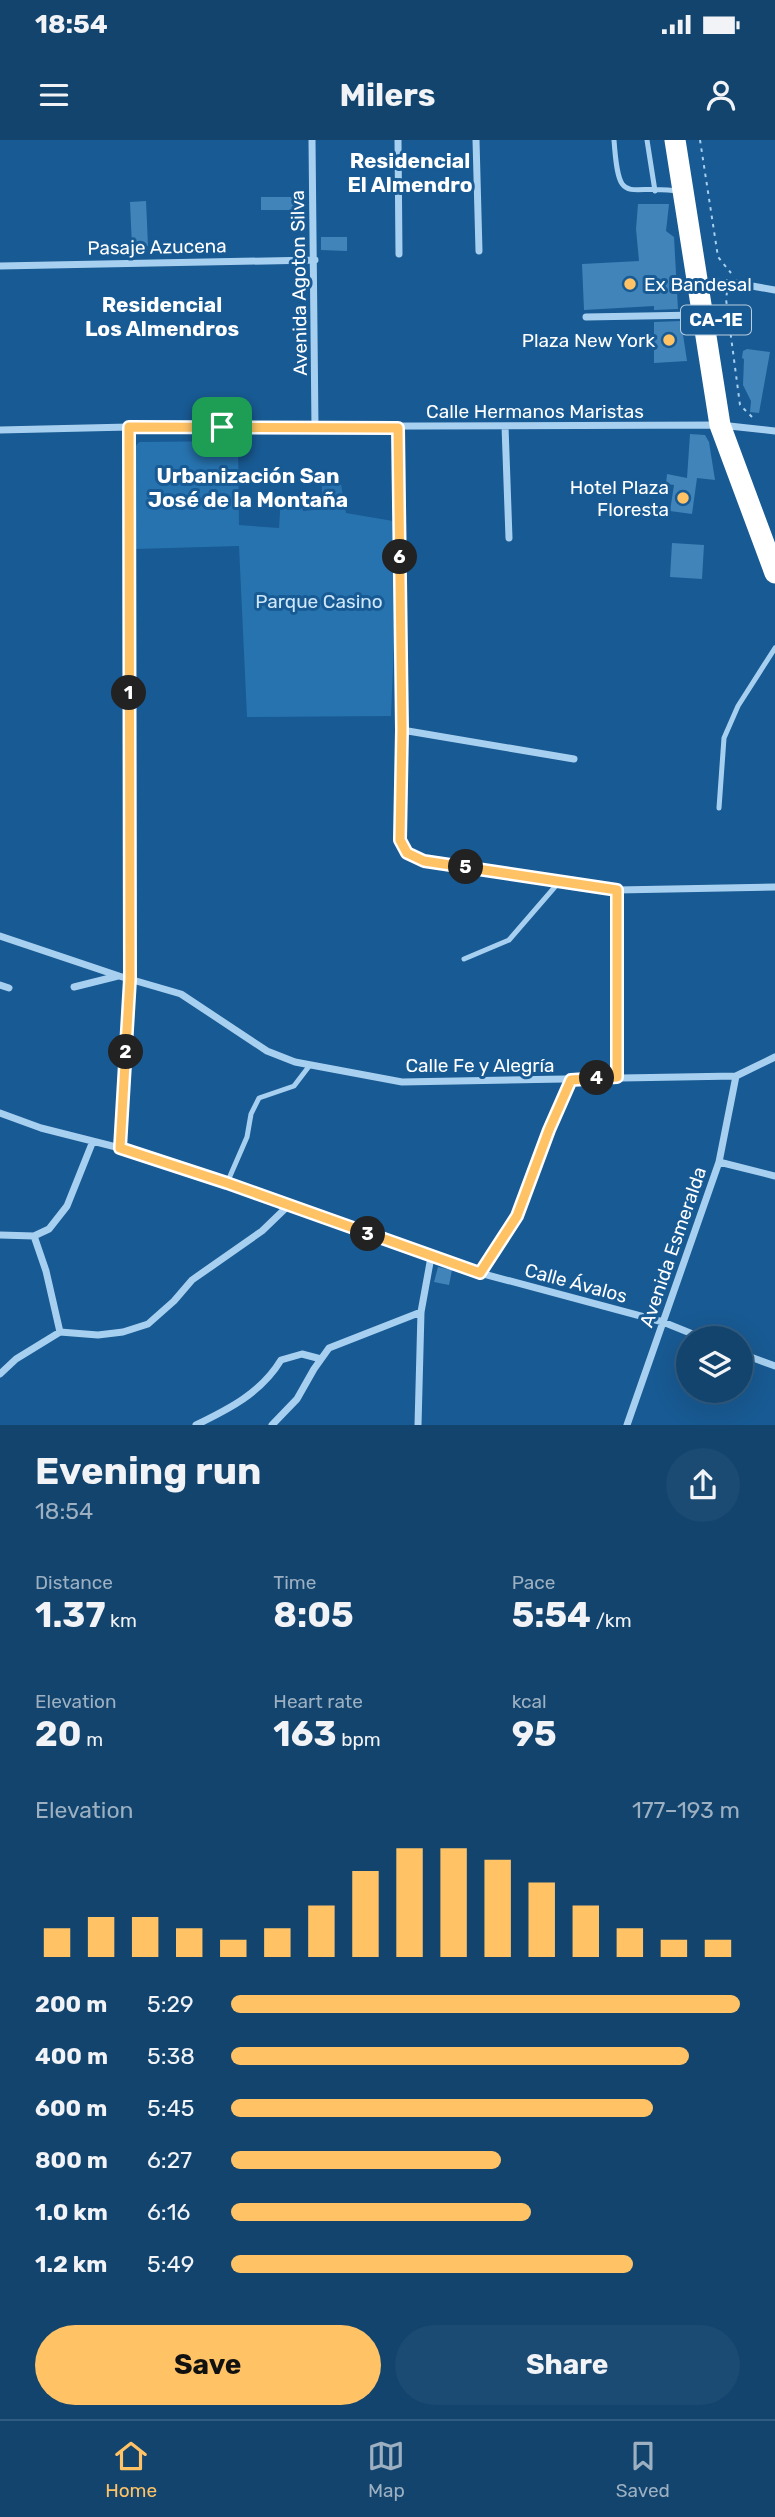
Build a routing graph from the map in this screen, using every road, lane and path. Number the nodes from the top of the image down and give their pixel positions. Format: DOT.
graph roads {
  1 [pos="312,140"];
  2 [pos="398,140"];
  3 [pos="476,140"];
  4 [pos="614,140"];
  5 [pos="647,140"];
  6 [pos="675,140"];
  7 [pos="687,140"];
  8 [pos="700,140"];
  9 [pos="655,191"];
  10 [pos="684,193"];
  11 [pos="479,251"];
  12 [pos="400,254"];
  13 [pos="315,260"];
  14 [pos="0,266"];
  15 [pos="720,283"];
  16 [pos="775,290"];
  17 [pos="703,315"];
  18 [pos="586,317"];
  19 [pos="505,426"];
  20 [pos="129,427"];
  21 [pos="316,427"];
  22 [pos="735,427"];
  23 [pos="398,428"];
  24 [pos="0,430"];
  25 [pos="775,431"];
  26 [pos="509,538"];
  27 [pos="775,573"];
  28 [pos="775,648"];
  29 [pos="402,730"];
  30 [pos="574,760"];
  31 [pos="719,808"];
  32 [pos="560,881"];
  33 [pos="775,887"];
  34 [pos="617,890"];
  35 [pos="0,936"];
  36 [pos="464,959"];
  37 [pos="119,976"];
  38 [pos="130,979"];
  39 [pos="0,985"];
  40 [pos="74,987"];
  41 [pos="9,988"];
  42 [pos="775,1057"];
  43 [pos="310,1065"];
  44 [pos="736,1076"];
  45 [pos="617,1077"];
  46 [pos="571,1080"];
  47 [pos="0,1113"];
  48 [pos="93,1142"];
  49 [pos="120,1148"];
  50 [pos="719,1162"];
  51 [pos="775,1176"];
  52 [pos="227,1183"];
  53 [pos="289,1205"];
  54 [pos="0,1235"];
  55 [pos="34,1236"];
  56 [pos="431,1257"];
  57 [pos="480,1273"];
  58 [pos="421,1312"];
  59 [pos="663,1322"];
  60 [pos="676,1327"];
  61 [pos="60,1332"];
  62 [pos="753,1358"];
  63 [pos="321,1359"];
  64 [pos="775,1367"];
  65 [pos="0,1374"];
  66 [pos="196,1425"];
  67 [pos="272,1425"];
  68 [pos="418,1425"];
  69 [pos="627,1425"];
  1 -- 13 [label="street, Avenida Agoton Silva"];
  2 -- 12 [label="street"];
  3 -- 11 [label="street"];
  4 -- 9 [label="lane"];
  5 -- 9 [label="lane"];
  6 -- 10 [label="highway, CA-1E"];
  7 -- 15 [label="highway, CA-1E"];
  8 -- 15 [label="path"];
  9 -- 10 [label="lane"];
  10 -- 17 [label="highway, CA-1E"];
  13 -- 14 [label="street, Pasaje Azucena"];
  13 -- 21 [label="street, Avenida Agoton Silva"];
  15 -- 16 [label="street"];
  15 -- 22 [label="highway, CA-1E"];
  15 -- 22 [label="path"];
  17 -- 18 [label="street"];
  17 -- 22 [label="highway, CA-1E"];
  19 -- 22 [label="street, Calle Hermanos Maristas"];
  19 -- 23 [label="street, Calle Hermanos Maristas"];
  19 -- 26 [label="street"];
  20 -- 21 [label="street, Calle Hermanos Maristas"];
  20 -- 24 [label="street, Calle Hermanos Maristas"];
  20 -- 38 [label="street"];
  21 -- 23 [label="street, Calle Hermanos Maristas"];
  22 -- 25 [label="street, Calle Hermanos Maristas"];
  22 -- 27 [label="highway, CA-1E"];
  23 -- 29 [label="street"];
  28 -- 31 [label="lane"];
  29 -- 30 [label="street"];
  29 -- 32 [label="street"];
  32 -- 34 [label="street"];
  32 -- 36 [label="lane"];
  33 -- 34 [label="street"];
  34 -- 45 [label="street"];
  35 -- 37 [label="street, Calle Fe y Alegría"];
  37 -- 38 [label="street, Calle Fe y Alegría"];
  37 -- 40 [label="street"];
  38 -- 43 [label="street, Calle Fe y Alegría"];
  38 -- 49 [label="street"];
  39 -- 41 [label="street"];
  42 -- 44 [label="street, Calle Fe y Alegría"];
  43 -- 46 [label="street, Calle Fe y Alegría"];
  43 -- 52 [label="lane"];
  44 -- 45 [label="street, Calle Fe y Alegría"];
  44 -- 50 [label="street, Avenida Esmeralda"];
  45 -- 46 [label="street, Calle Fe y Alegría"];
  46 -- 57 [label="street"];
  47 -- 48 [label="street, Calle Ávalos"];
  48 -- 49 [label="street, Calle Ávalos"];
  48 -- 55 [label="street"];
  49 -- 52 [label="street, Calle Ávalos"];
  50 -- 51 [label="street"];
  50 -- 59 [label="street, Avenida Esmeralda"];
  52 -- 53 [label="street, Calle Ávalos"];
  53 -- 56 [label="street, Calle Ávalos"];
  53 -- 61 [label="street"];
  54 -- 55 [label="street"];
  55 -- 61 [label="street"];
  56 -- 57 [label="street, Calle Ávalos"];
  56 -- 58 [label="street"];
  57 -- 59 [label="street, Calle Ávalos"];
  58 -- 63 [label="street"];
  58 -- 68 [label="street"];
  59 -- 60 [label="street, Calle Ávalos"];
  59 -- 69 [label="street, Avenida Esmeralda"];
  61 -- 65 [label="street"];
  62 -- 64 [label="street"];
  63 -- 66 [label="street"];
  63 -- 67 [label="street"];
}
